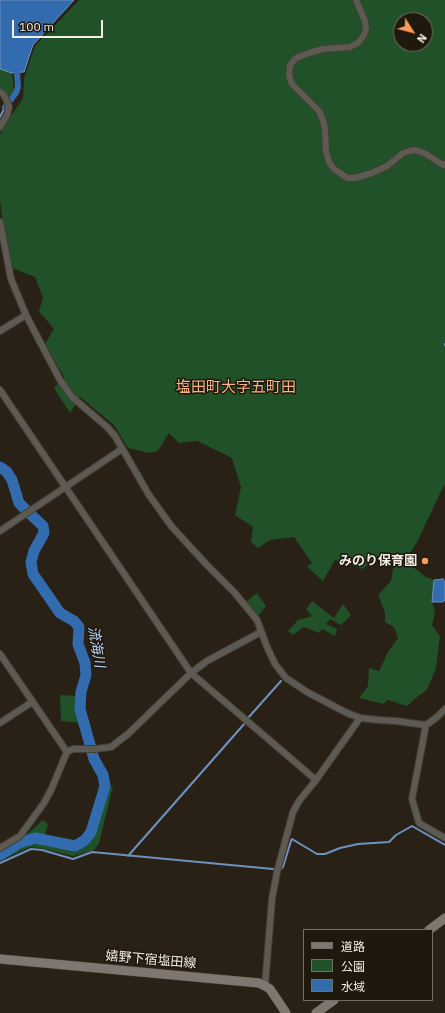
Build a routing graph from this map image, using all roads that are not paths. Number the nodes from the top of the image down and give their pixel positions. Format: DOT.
graph roads {
  1 [pos="356,0"];
  2 [pos="0,92"];
  3 [pos="0,126"];
  4 [pos="445,164"];
  5 [pos="0,222"];
  6 [pos="26,314"];
  7 [pos="0,331"];
  8 [pos="0,390"];
  9 [pos="122,449"];
  10 [pos="66,487"];
  11 [pos="0,531"];
  12 [pos="261,632"];
  13 [pos="0,654"];
  14 [pos="191,672"];
  15 [pos="32,702"];
  16 [pos="445,709"];
  17 [pos="360,718"];
  18 [pos="0,723"];
  19 [pos="425,725"];
  20 [pos="66,752"];
  21 [pos="316,780"];
  22 [pos="445,838"];
  23 [pos="0,848"];
  24 [pos="445,918"];
  25 [pos="430,929"];
  26 [pos="0,958"];
  27 [pos="265,986"];
  28 [pos="333,1001"];
  29 [pos="286,1013"];
  30 [pos="316,1013"];
  1 -- 4 [label="street"];
  2 -- 3 [label="street"];
  5 -- 6 [label="street"];
  6 -- 7 [label="street"];
  6 -- 9 [label="street"];
  8 -- 10 [label="street"];
  9 -- 10 [label="street"];
  9 -- 12 [label="street"];
  10 -- 11 [label="street"];
  10 -- 14 [label="street"];
  12 -- 14 [label="street"];
  12 -- 17 [label="street"];
  13 -- 15 [label="street"];
  14 -- 20 [label="street"];
  14 -- 21 [label="street"];
  15 -- 18 [label="street"];
  15 -- 20 [label="street"];
  16 -- 19 [label="street"];
  17 -- 19 [label="street"];
  17 -- 21 [label="street"];
  19 -- 22 [label="street"];
  20 -- 23 [label="street"];
  21 -- 27 [label="street"];
  24 -- 25 [label="main road"];
  26 -- 27 [label="main road, 嬉野下宿塩田線"];
  27 -- 29 [label="main road"];
  28 -- 30 [label="main road"];
}
